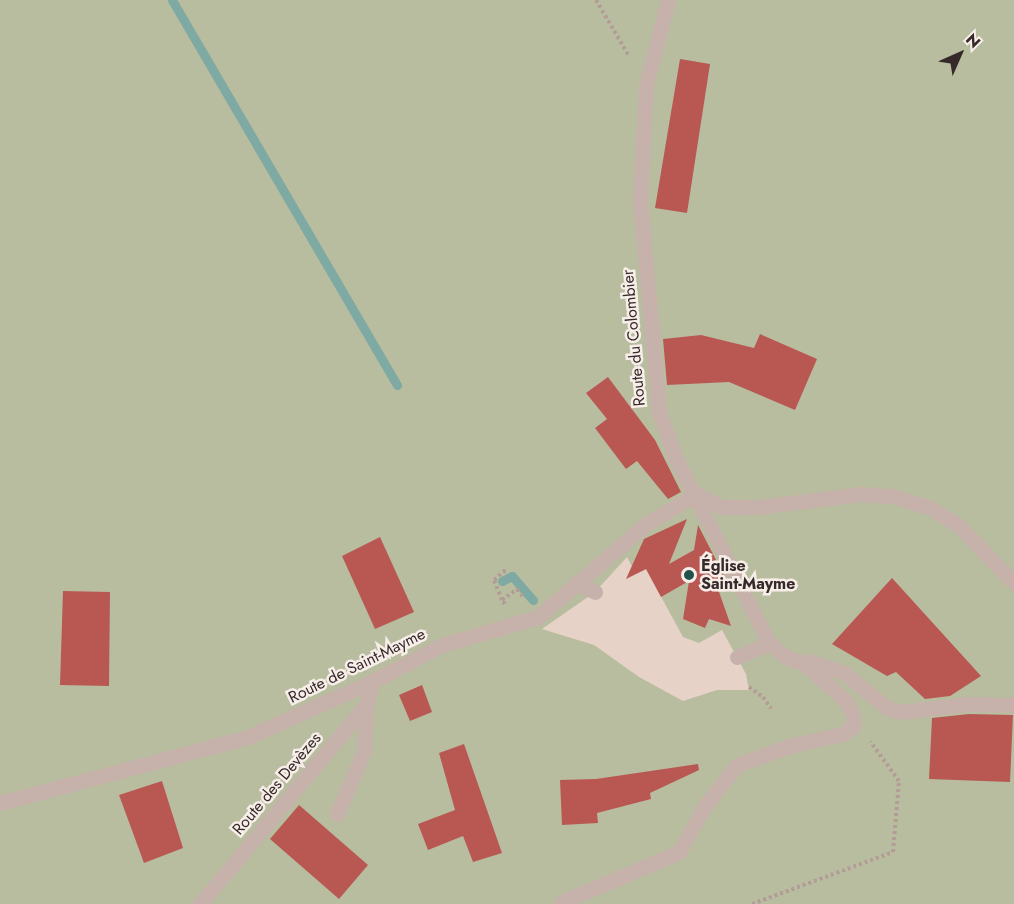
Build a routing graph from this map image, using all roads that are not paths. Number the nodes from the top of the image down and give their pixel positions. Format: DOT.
graph roads {
  1 [pos="668,0"];
  2 [pos="696,494"];
  3 [pos="576,583"];
  4 [pos="1014,583"];
  5 [pos="595,591"];
  6 [pos="769,643"];
  7 [pos="737,657"];
  8 [pos="803,663"];
  9 [pos="373,681"];
  10 [pos="366,705"];
  11 [pos="1014,705"];
  12 [pos="0,803"];
  13 [pos="337,814"];
  14 [pos="562,902"];
  15 [pos="200,904"];
  1 -- 2 [label="street, Route du Colombier"];
  2 -- 3 [label="street, Route de Saint-Mayme"];
  2 -- 4 [label="street"];
  2 -- 6 [label="street, Route du Colombier"];
  3 -- 5 [label="street"];
  3 -- 9 [label="street, Route de Saint-Mayme"];
  6 -- 7 [label="street"];
  6 -- 8 [label="street"];
  8 -- 11 [label="street"];
  8 -- 14 [label="street"];
  9 -- 10 [label="street, Route des Devèzes"];
  9 -- 12 [label="street, Route de Saint-Mayme"];
  10 -- 13 [label="street"];
  10 -- 15 [label="street, Route des Devèzes"];
}
